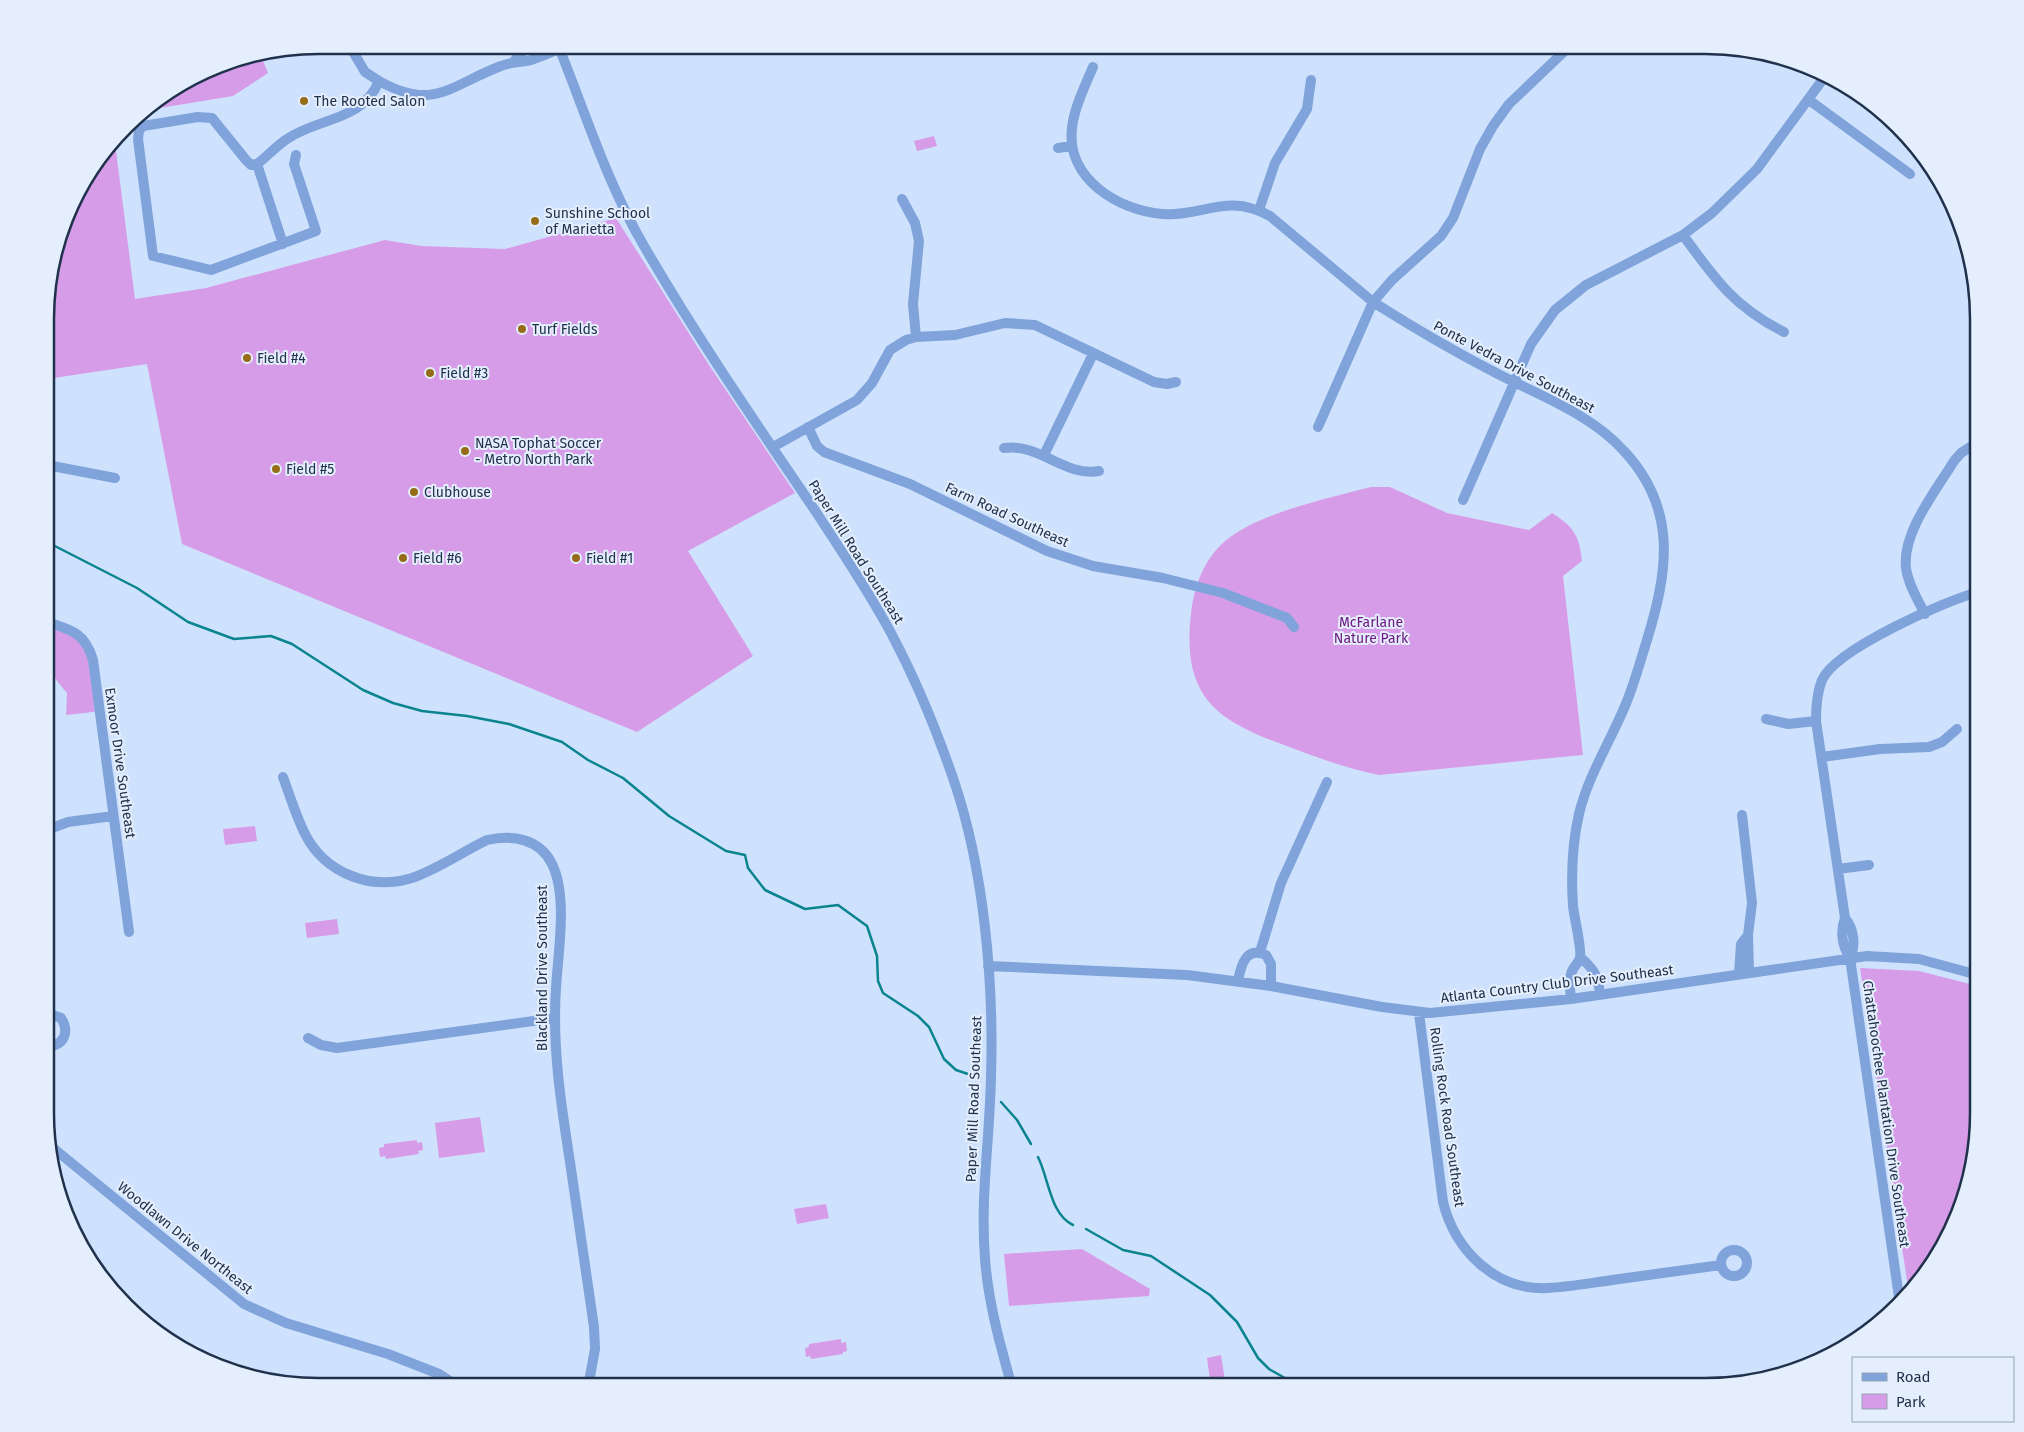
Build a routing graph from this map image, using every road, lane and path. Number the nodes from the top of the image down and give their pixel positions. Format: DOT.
graph roads {
  1 [pos="354,54"];
  2 [pos="520,54"];
  3 [pos="544,54"];
  4 [pos="562,54"];
  5 [pos="1562,54"];
  6 [pos="514,61"];
  7 [pos="1093,67"];
  8 [pos="1311,80"];
  9 [pos="379,81"];
  10 [pos="1822,81"];
  11 [pos="1809,100"];
  12 [pos="1072,146"];
  13 [pos="1058,148"];
  14 [pos="296,155"];
  15 [pos="257,164"];
  16 [pos="1910,174"];
  17 [pos="902,199"];
  18 [pos="1259,210"];
  19 [pos="1683,235"];
  20 [pos="284,244"];
  21 [pos="1373,302"];
  22 [pos="1784,332"];
  23 [pos="916,337"];
  24 [pos="1093,354"];
  25 [pos="1176,382"];
  26 [pos="1515,383"];
  27 [pos="1318,427"];
  28 [pos="808,428"];
  29 [pos="773,447"];
  30 [pos="1970,447"];
  31 [pos="1004,448"];
  32 [pos="1044,455"];
  33 [pos="54,466"];
  34 [pos="1099,471"];
  35 [pos="115,478"];
  36 [pos="1463,500"];
  37 [pos="1970,595"];
  38 [pos="1925,614"];
  39 [pos="54,625"];
  40 [pos="1294,627"];
  41 [pos="1766,719"];
  42 [pos="1816,721"];
  43 [pos="1957,729"];
  44 [pos="1822,757"];
  45 [pos="283,777"];
  46 [pos="1327,782"];
  47 [pos="1742,815"];
  48 [pos="114,816"];
  49 [pos="54,827"];
  50 [pos="1869,865"];
  51 [pos="1838,869"];
  52 [pos="129,932"];
  53 [pos="1260,952"];
  54 [pos="1580,958"];
  55 [pos="1850,958"];
  56 [pos="988,966"];
  57 [pos="1744,973"];
  58 [pos="1970,973"];
  59 [pos="1238,981"];
  60 [pos="1271,986"];
  61 [pos="1600,994"];
  62 [pos="1571,999"];
  63 [pos="1419,1013"];
  64 [pos="54,1016"];
  65 [pos="555,1018"];
  66 [pos="308,1038"];
  67 [pos="54,1045"];
  68 [pos="56,1151"];
  69 [pos="1721,1265"];
  70 [pos="1899,1295"];
  71 [pos="445,1378"];
  72 [pos="590,1378"];
  73 [pos="1010,1378"];
  1 -- 9 [label="street"];
  2 -- 6 [label="street"];
  3 -- 6 [label="street"];
  4 -- 29 [label="street, Paper Mill Road Southeast"];
  5 -- 21 [label="street"];
  6 -- 9 [label="street"];
  7 -- 12 [label="street, Ponte Vedra Drive Southeast"];
  8 -- 18 [label="street"];
  9 -- 15 [label="street"];
  10 -- 11 [label="street"];
  11 -- 16 [label="street"];
  11 -- 19 [label="street"];
  12 -- 13 [label="street"];
  12 -- 18 [label="street, Ponte Vedra Drive Southeast"];
  14 -- 20 [label="street"];
  15 -- 20 [label="street"];
  15 -- 20 [label="street"];
  17 -- 23 [label="street"];
  18 -- 21 [label="street, Ponte Vedra Drive Southeast"];
  19 -- 22 [label="street"];
  19 -- 26 [label="street"];
  21 -- 26 [label="street, Ponte Vedra Drive Southeast"];
  21 -- 27 [label="street"];
  23 -- 24 [label="street"];
  23 -- 28 [label="street"];
  24 -- 25 [label="street"];
  24 -- 32 [label="street"];
  26 -- 36 [label="street"];
  26 -- 54 [label="street, Ponte Vedra Drive Southeast"];
  28 -- 29 [label="street"];
  28 -- 40 [label="street, Farm Road Southeast"];
  29 -- 56 [label="street, Paper Mill Road Southeast"];
  30 -- 38 [label="street"];
  31 -- 32 [label="street"];
  32 -- 34 [label="street"];
  33 -- 35 [label="street"];
  37 -- 38 [label="street, Chattahoochee Plantation Drive Southeast"];
  38 -- 42 [label="street, Chattahoochee Plantation Drive Southeast"];
  39 -- 48 [label="street, Exmoor Drive Southeast"];
  41 -- 42 [label="street"];
  42 -- 44 [label="street, Chattahoochee Plantation Drive Southeast"];
  43 -- 44 [label="street"];
  44 -- 51 [label="street, Chattahoochee Plantation Drive Southeast"];
  45 -- 65 [label="street, Blackland Drive Southeast"];
  46 -- 53 [label="street"];
  47 -- 57 [label="street"];
  48 -- 49 [label="street"];
  48 -- 52 [label="street, Exmoor Drive Southeast"];
  50 -- 51 [label="street"];
  51 -- 55 [label="street, Chattahoochee Plantation Drive Southeast"];
  53 -- 59 [label="street"];
  53 -- 60 [label="street"];
  54 -- 61 [label="street"];
  54 -- 62 [label="street"];
  55 -- 57 [label="street, Atlanta Country Club Drive Southeast"];
  55 -- 58 [label="street, Atlanta Country Club Drive Southeast"];
  55 -- 70 [label="street, Chattahoochee Plantation Drive Southeast"];
  56 -- 59 [label="street, Atlanta Country Club Drive Southeast"];
  56 -- 73 [label="street, Paper Mill Road Southeast"];
  57 -- 61 [label="street, Atlanta Country Club Drive Southeast"];
  59 -- 60 [label="street, Atlanta Country Club Drive Southeast"];
  60 -- 63 [label="street, Atlanta Country Club Drive Southeast"];
  61 -- 62 [label="street, Atlanta Country Club Drive Southeast"];
  62 -- 63 [label="street, Atlanta Country Club Drive Southeast"];
  63 -- 69 [label="street, Rolling Rock Road Southeast"];
  64 -- 67 [label="street"];
  65 -- 66 [label="street"];
  65 -- 72 [label="street, Blackland Drive Southeast"];
  68 -- 71 [label="street, Woodlawn Drive Northeast"];
}
